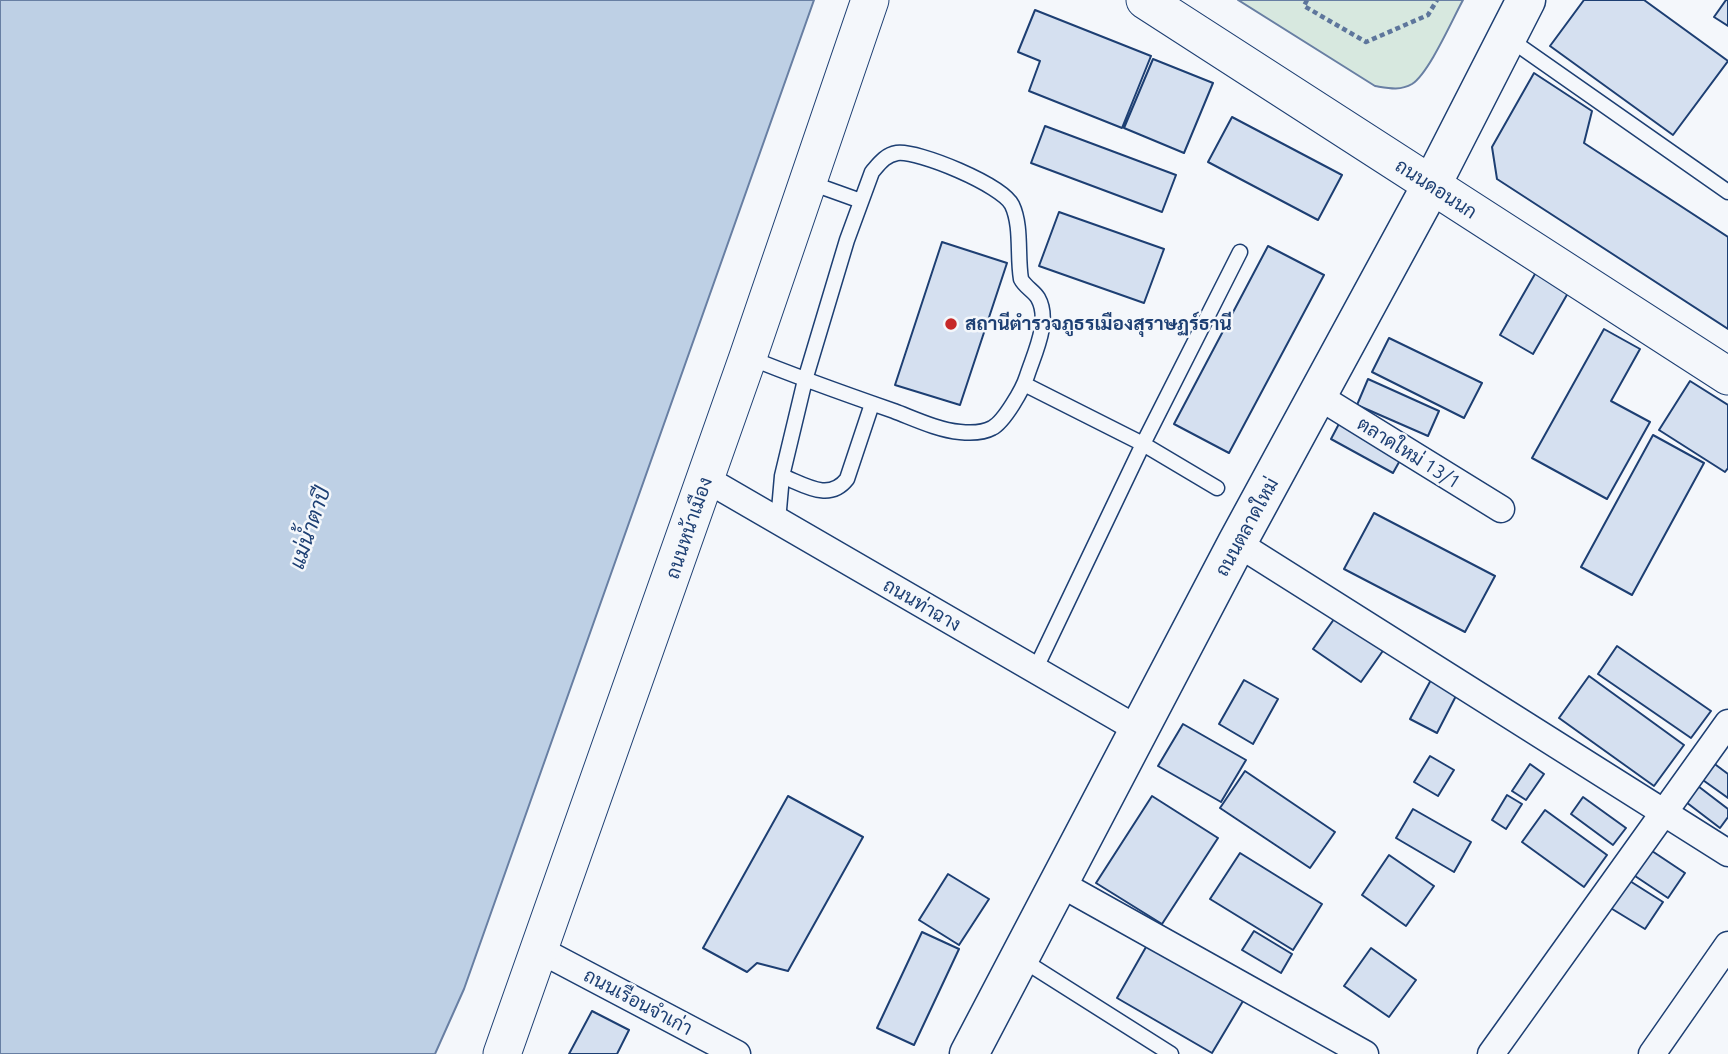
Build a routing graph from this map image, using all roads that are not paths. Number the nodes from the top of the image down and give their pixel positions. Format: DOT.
graph roads {
  1 [pos="870,0"];
  2 [pos="1145,0"];
  3 [pos="1526,0"];
  4 [pos="1507,37"];
  5 [pos="808,182"];
  6 [pos="1431,186"];
  7 [pos="1728,192"];
  8 [pos="862,201"];
  9 [pos="1240,252"];
  10 [pos="748,357"];
  11 [pos="1728,376"];
  12 [pos="806,380"];
  13 [pos="1024,384"];
  14 [pos="1318,396"];
  15 [pos="872,404"];
  16 [pos="1143,444"];
  17 [pos="782,476"];
  18 [pos="706,479"];
  19 [pos="1217,488"];
  20 [pos="1501,509"];
  21 [pos="778,521"];
  22 [pos="1237,543"];
  23 [pos="1035,670"];
  24 [pos="1728,723"];
  25 [pos="1139,730"];
  26 [pos="1662,813"];
  27 [pos="1728,853"];
  28 [pos="1059,883"];
  29 [pos="1728,945"];
  30 [pos="540,950"];
  31 [pos="1019,958"];
  32 [pos="502,1054"];
  33 [pos="737,1054"];
  34 [pos="969,1054"];
  35 [pos="1171,1054"];
  36 [pos="1365,1054"];
  37 [pos="1491,1054"];
  38 [pos="1652,1054"];
  1 -- 5 [label="street, ถนนหน้าเมือง"];
  2 -- 6 [label="street, ถนนดอนนก"];
  3 -- 4 [label="main road, ถนนตลาดใหม่"];
  4 -- 6 [label="main road, ถนนตลาดใหม่"];
  4 -- 7 [label="lane"];
  5 -- 8 [label="lane"];
  5 -- 10 [label="street, ถนนหน้าเมือง"];
  6 -- 11 [label="street, ถนนดอนนก"];
  6 -- 14 [label="main road, ถนนตลาดใหม่"];
  8 -- 12 [label="lane"];
  8 -- 13 [label="lane"];
  9 -- 16 [label="lane"];
  10 -- 12 [label="lane"];
  10 -- 18 [label="street, ถนนหน้าเมือง"];
  12 -- 15 [label="lane"];
  12 -- 17 [label="lane"];
  13 -- 15 [label="lane"];
  13 -- 16 [label="lane"];
  14 -- 20 [label="street, ตลาดใหม่ 13/1"];
  14 -- 22 [label="main road, ถนนตลาดใหม่"];
  15 -- 17 [label="lane"];
  16 -- 19 [label="lane"];
  16 -- 23 [label="lane"];
  17 -- 21 [label="lane"];
  18 -- 21 [label="street, ถนนท่าฉาง"];
  18 -- 30 [label="street, ถนนหน้าเมือง"];
  21 -- 23 [label="street, ถนนท่าฉาง"];
  22 -- 25 [label="main road, ถนนตลาดใหม่"];
  22 -- 26 [label="street"];
  23 -- 25 [label="street, ถนนท่าฉาง"];
  24 -- 26 [label="street"];
  25 -- 28 [label="main road, ถนนตลาดใหม่"];
  26 -- 27 [label="street"];
  26 -- 37 [label="street"];
  28 -- 31 [label="main road, ถนนตลาดใหม่"];
  28 -- 36 [label="street"];
  29 -- 38 [label="street"];
  30 -- 32 [label="street, ถนนหน้าเมือง"];
  30 -- 33 [label="street, ถนนเรือนจำเก่า"];
  31 -- 34 [label="main road, ถนนตลาดใหม่"];
  31 -- 35 [label="lane"];
}
